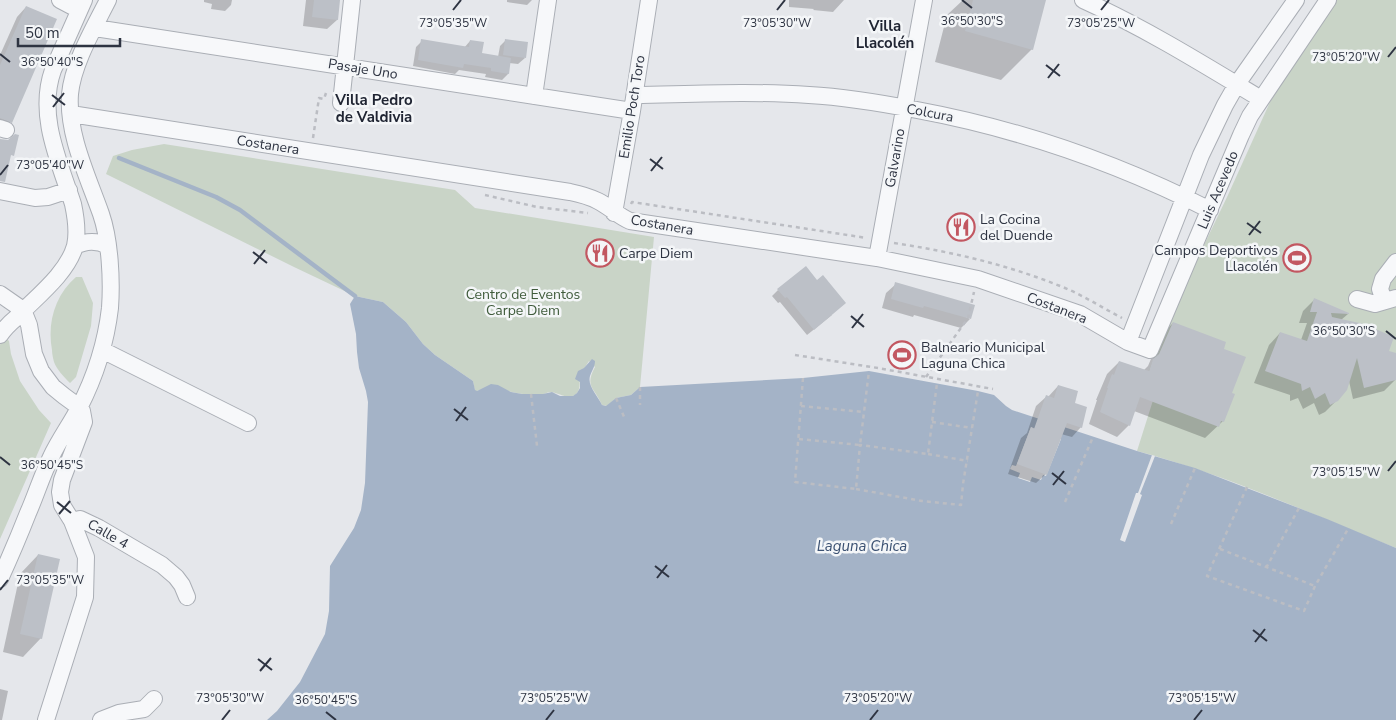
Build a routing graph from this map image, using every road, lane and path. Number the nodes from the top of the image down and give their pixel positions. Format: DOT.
graph roads {
  1 [pos="60,0"];
  2 [pos="108,0"];
  3 [pos="352,0"];
  4 [pos="548,0"];
  5 [pos="649,0"];
  6 [pos="924,0"];
  7 [pos="1083,0"];
  8 [pos="1296,0"];
  9 [pos="1328,0"];
  10 [pos="81,5"];
  11 [pos="94,28"];
  12 [pos="345,67"];
  13 [pos="1237,84"];
  14 [pos="327,90"];
  15 [pos="534,96"];
  16 [pos="1261,98"];
  17 [pos="341,103"];
  18 [pos="634,103"];
  19 [pos="904,108"];
  20 [pos="71,114"];
  21 [pos="311,152"];
  22 [pos="0,190"];
  23 [pos="69,190"];
  24 [pos="480,194"];
  25 [pos="1184,198"];
  26 [pos="1210,210"];
  27 [pos="593,214"];
  28 [pos="618,215"];
  29 [pos="880,240"];
  30 [pos="75,246"];
  31 [pos="108,246"];
  32 [pos="877,258"];
  33 [pos="1396,262"];
  34 [pos="978,279"];
  35 [pos="0,294"];
  36 [pos="1357,299"];
  37 [pos="1390,299"];
  38 [pos="23,310"];
  39 [pos="1135,325"];
  40 [pos="0,335"];
  41 [pos="1128,342"];
  42 [pos="102,350"];
  43 [pos="795,355"];
  44 [pos="869,371"];
  45 [pos="926,377"];
  46 [pos="803,378"];
  47 [pos="937,383"];
  48 [pos="640,387"];
  49 [pos="992,389"];
  50 [pos="978,391"];
  51 [pos="531,394"];
  52 [pos="616,398"];
  53 [pos="640,404"];
  54 [pos="801,406"];
  55 [pos="79,407"];
  56 [pos="864,412"];
  57 [pos="625,419"];
  58 [pos="932,422"];
  59 [pos="248,423"];
  60 [pos="972,428"];
  61 [pos="1092,437"];
  62 [pos="798,439"];
  63 [pos="860,445"];
  64 [pos="537,446"];
  65 [pos="928,454"];
  66 [pos="968,461"];
  67 [pos="1195,468"];
  68 [pos="1247,487"];
  69 [pos="856,489"];
  70 [pos="1065,502"];
  71 [pos="1299,508"];
  72 [pos="72,521"];
  73 [pos="1171,524"];
  74 [pos="1348,529"];
  75 [pos="1220,549"];
  76 [pos="1266,568"];
  77 [pos="0,579"];
  78 [pos="1315,586"];
  79 [pos="187,597"];
  80 [pos="154,698"];
  81 [pos="46,720"];
  82 [pos="101,720"];
  1 -- 10 [label="street"];
  2 -- 11 [label="street"];
  3 -- 12 [label="street"];
  4 -- 15 [label="street"];
  5 -- 18 [label="street, Emilio Poch Toro"];
  6 -- 19 [label="street, Galvarino"];
  7 -- 13 [label="street"];
  8 -- 13 [label="street, Luis Acevedo"];
  9 -- 16 [label="street, Luis Acevedo"];
  10 -- 23 [label="street"];
  11 -- 12 [label="street, Pasaje Uno"];
  11 -- 20 [label="street"];
  12 -- 15 [label="street, Pasaje Uno"];
  12 -- 17 [label="street"];
  13 -- 16 [label="street"];
  13 -- 25 [label="street, Luis Acevedo"];
  14 -- 21 [label="path"];
  15 -- 18 [label="street, Pasaje Uno"];
  16 -- 26 [label="street, Luis Acevedo"];
  18 -- 19 [label="street, Colcura"];
  18 -- 28 [label="street, Emilio Poch Toro"];
  19 -- 25 [label="street, Colcura"];
  19 -- 29 [label="street, Galvarino"];
  20 -- 21 [label="street, Costanera"];
  20 -- 31 [label="street"];
  21 -- 28 [label="street, Costanera"];
  22 -- 23 [label="street"];
  23 -- 30 [label="street"];
  24 -- 27 [label="path"];
  25 -- 26 [label="street, Colcura"];
  25 -- 39 [label="street, Luis Acevedo"];
  26 -- 41 [label="street, Luis Acevedo"];
  28 -- 29 [label="path"];
  28 -- 32 [label="street, Costanera"];
  29 -- 32 [label="street, Galvarino"];
  29 -- 39 [label="path"];
  30 -- 31 [label="street"];
  30 -- 38 [label="street"];
  31 -- 42 [label="street"];
  32 -- 34 [label="street, Costanera"];
  33 -- 37 [label="street"];
  34 -- 41 [label="street, Costanera"];
  34 -- 45 [label="path"];
  35 -- 38 [label="street"];
  36 -- 37 [label="street"];
  38 -- 40 [label="street"];
  38 -- 55 [label="street"];
  39 -- 41 [label="street, Luis Acevedo"];
  42 -- 55 [label="street"];
  42 -- 59 [label="street"];
  43 -- 45 [label="path"];
  44 -- 56 [label="path"];
  45 -- 49 [label="path"];
  46 -- 54 [label="path"];
  47 -- 58 [label="path"];
  48 -- 53 [label="path"];
  50 -- 60 [label="path"];
  51 -- 64 [label="path"];
  52 -- 57 [label="path"];
  54 -- 56 [label="path"];
  54 -- 62 [label="path"];
  55 -- 72 [label="street, Calle 4"];
  55 -- 77 [label="street"];
  56 -- 63 [label="path"];
  58 -- 60 [label="path"];
  58 -- 65 [label="path"];
  60 -- 66 [label="path"];
  61 -- 70 [label="path"];
  62 -- 63 [label="path"];
  62 -- 69 [label="path"];
  63 -- 65 [label="path"];
  63 -- 69 [label="path"];
  65 -- 66 [label="path"];
  66 -- 69 [label="path"];
  67 -- 73 [label="path"];
  68 -- 75 [label="path"];
  71 -- 76 [label="path"];
  72 -- 79 [label="street, Calle 4"];
  72 -- 81 [label="street"];
  74 -- 78 [label="path"];
  75 -- 76 [label="path"];
  75 -- 78 [label="path"];
  76 -- 78 [label="path"];
  80 -- 82 [label="street"];
}
